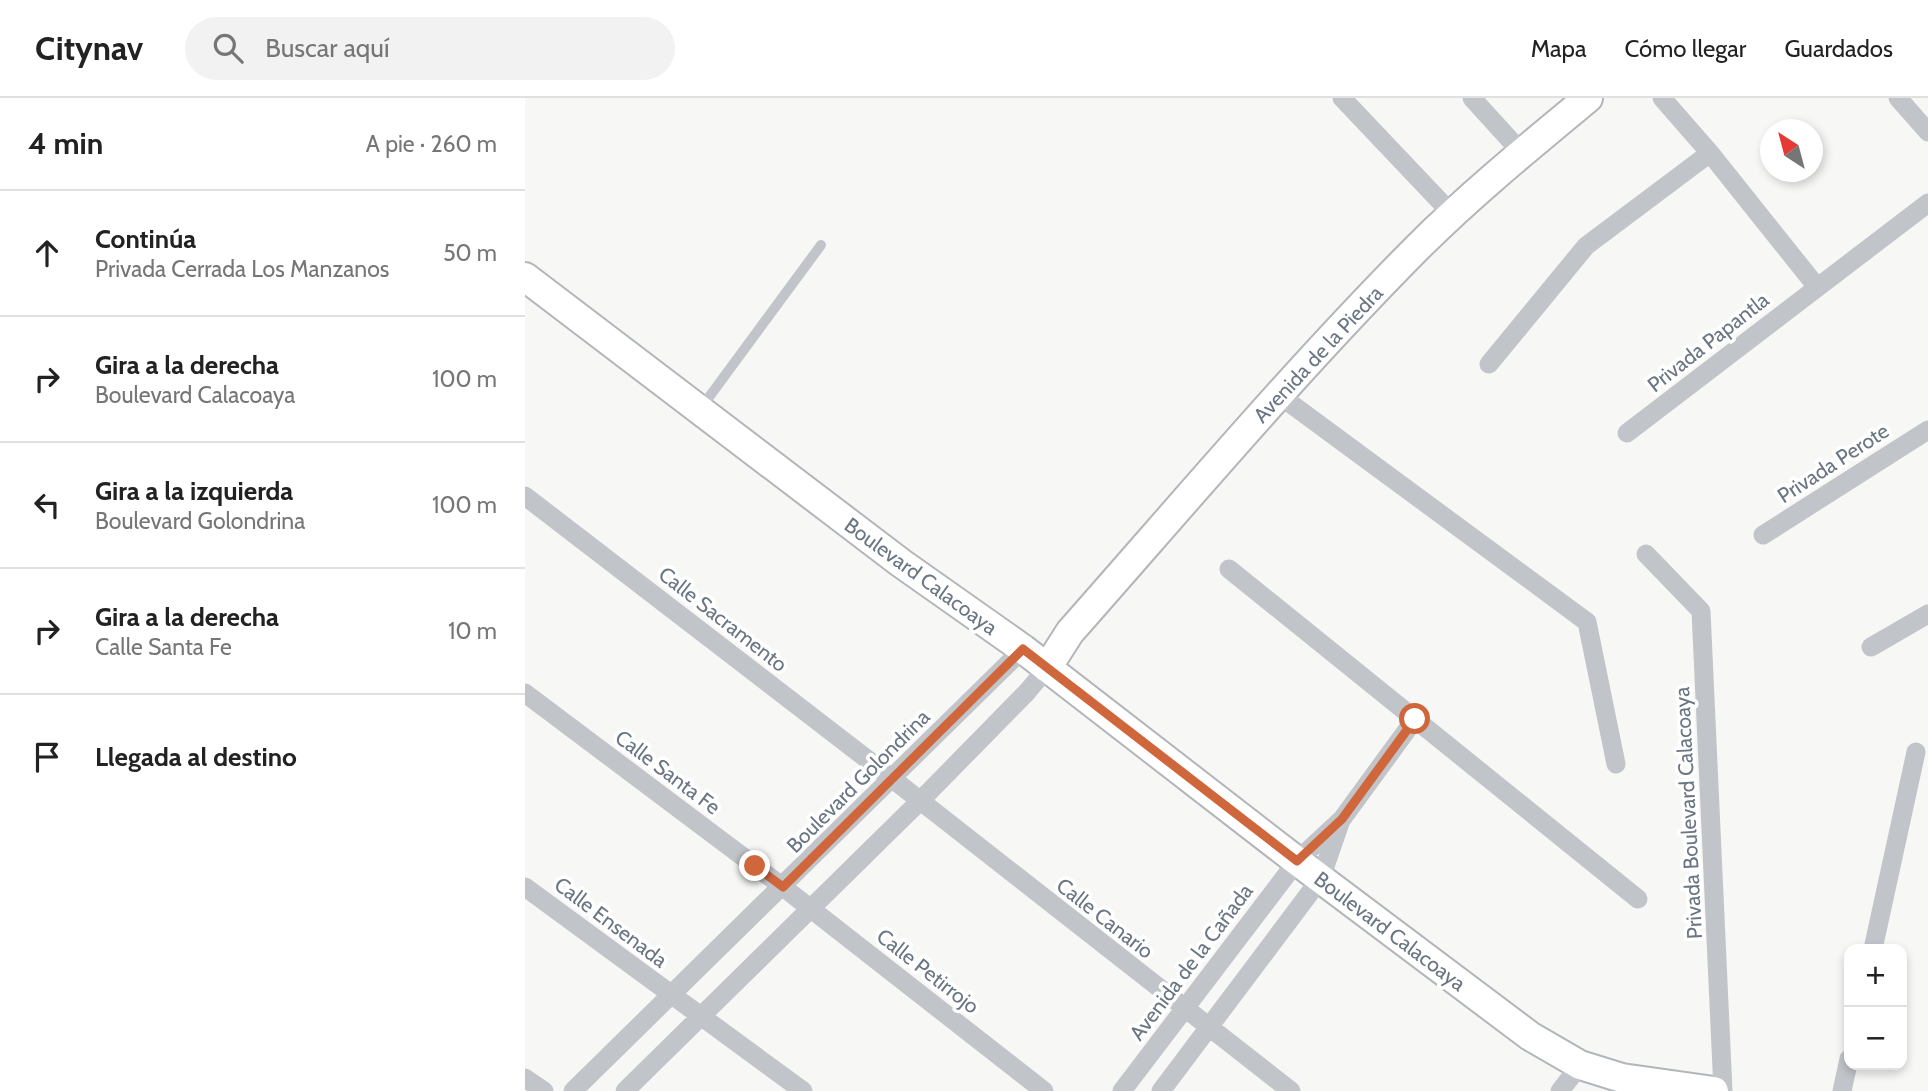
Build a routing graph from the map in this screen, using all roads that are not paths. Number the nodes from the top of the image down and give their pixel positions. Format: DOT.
graph roads {
  1 [pos="1342,98"];
  2 [pos="1472,98"];
  3 [pos="1588,98"];
  4 [pos="1662,98"];
  5 [pos="1898,98"];
  6 [pos="1928,132"];
  7 [pos="1522,153"];
  8 [pos="1710,153"];
  9 [pos="1928,203"];
  10 [pos="1453,215"];
  11 [pos="821,245"];
  12 [pos="525,276"];
  13 [pos="1817,287"];
  14 [pos="1489,364"];
  15 [pos="1279,395"];
  16 [pos="698,411"];
  17 [pos="1928,429"];
  18 [pos="1627,433"];
  19 [pos="525,496"];
  20 [pos="1763,535"];
  21 [pos="1646,554"];
  22 [pos="1229,569"];
  23 [pos="1928,614"];
  24 [pos="1070,632"];
  25 [pos="1871,647"];
  26 [pos="1023,649"];
  27 [pos="1047,668"];
  28 [pos="525,692"];
  29 [pos="1415,719"];
  30 [pos="1916,752"];
  31 [pos="1616,764"];
  32 [pos="893,779"];
  33 [pos="919,801"];
  34 [pos="1342,819"];
  35 [pos="1297,861"];
  36 [pos="1321,878"];
  37 [pos="525,887"];
  38 [pos="783,887"];
  39 [pos="1639,899"];
  40 [pos="810,908"];
  41 [pos="1874,944"];
  42 [pos="671,995"];
  43 [pos="1184,1009"];
  44 [pos="702,1016"];
  45 [pos="1209,1027"];
  46 [pos="1580,1065"];
  47 [pos="1847,1070"];
  48 [pos="525,1078"];
  49 [pos="544,1091"];
  50 [pos="573,1091"];
  51 [pos="625,1091"];
  52 [pos="803,1091"];
  53 [pos="1044,1091"];
  54 [pos="1122,1091"];
  55 [pos="1161,1091"];
  56 [pos="1291,1091"];
  57 [pos="1560,1091"];
  58 [pos="1714,1091"];
  59 [pos="1723,1091"];
  60 [pos="1842,1091"];
  1 -- 10 [label="street"];
  2 -- 7 [label="street"];
  3 -- 7 [label="street, Avenida de la Piedra"];
  4 -- 8 [label="street"];
  5 -- 6 [label="street"];
  7 -- 10 [label="street, Avenida de la Piedra"];
  8 -- 13 [label="street"];
  8 -- 14 [label="street"];
  9 -- 13 [label="street, Privada Papantla"];
  10 -- 15 [label="street, Avenida de la Piedra"];
  11 -- 16 [label="lane"];
  12 -- 16 [label="street, Boulevard Calacoaya"];
  13 -- 18 [label="street, Privada Papantla"];
  15 -- 24 [label="street, Avenida de la Piedra"];
  15 -- 31 [label="street"];
  16 -- 26 [label="street, Boulevard Calacoaya"];
  17 -- 20 [label="street, Privada Perote"];
  19 -- 32 [label="street, Calle Sacramento"];
  21 -- 59 [label="street, Privada Boulevard Calacoaya"];
  22 -- 29 [label="street"];
  23 -- 25 [label="street"];
  24 -- 26 [label="street, Avenida de la Piedra"];
  24 -- 27 [label="street, Avenida de la Piedra"];
  26 -- 27 [label="street, Boulevard Calacoaya"];
  26 -- 32 [label="street, Boulevard Golondrina"];
  27 -- 33 [label="street"];
  27 -- 35 [label="street, Boulevard Calacoaya"];
  28 -- 38 [label="street, Calle Santa Fe"];
  29 -- 34 [label="street"];
  29 -- 39 [label="street"];
  30 -- 41 [label="street"];
  32 -- 33 [label="street, Calle Canario"];
  32 -- 38 [label="street, Boulevard Golondrina"];
  33 -- 40 [label="street"];
  33 -- 43 [label="street, Calle Canario"];
  34 -- 35 [label="street, Avenida de la Cañada"];
  34 -- 36 [label="street"];
  35 -- 36 [label="street, Boulevard Calacoaya"];
  35 -- 43 [label="street, Avenida de la Cañada"];
  36 -- 45 [label="street"];
  36 -- 46 [label="street, Boulevard Calacoaya"];
  37 -- 42 [label="street, Calle Ensenada"];
  38 -- 40 [label="street, Calle Petirrojo"];
  38 -- 42 [label="street, Boulevard Golondrina"];
  40 -- 44 [label="street"];
  40 -- 53 [label="street, Calle Petirrojo"];
  42 -- 44 [label="street, Calle Ensenada"];
  42 -- 50 [label="street, Boulevard Golondrina"];
  43 -- 45 [label="street, Calle Canario"];
  43 -- 54 [label="street, Avenida de la Cañada"];
  44 -- 51 [label="street"];
  44 -- 52 [label="street, Calle Ensenada"];
  45 -- 55 [label="street"];
  45 -- 56 [label="street, Calle Canario"];
  46 -- 57 [label="street"];
  46 -- 58 [label="street, Boulevard Calacoaya"];
  47 -- 60 [label="street"];
  48 -- 49 [label="street"];
}
